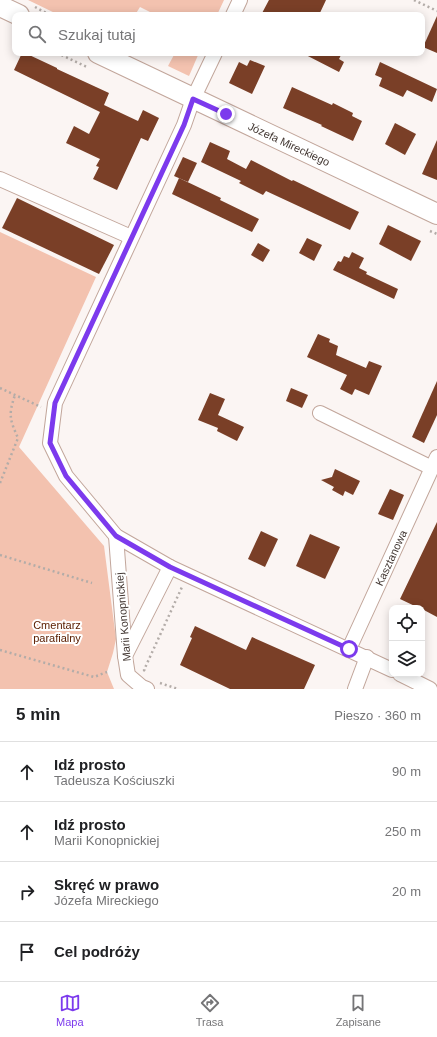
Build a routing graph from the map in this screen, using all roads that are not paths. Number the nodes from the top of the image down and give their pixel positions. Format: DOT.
graph roads {
  1 [pos="240,0"];
  2 [pos="0,6"];
  3 [pos="13,12"];
  4 [pos="234,12"];
  5 [pos="104,56"];
  6 [pos="214,56"];
  7 [pos="193,99"];
  8 [pos="0,180"];
  9 [pos="437,214"];
  10 [pos="131,237"];
  11 [pos="320,413"];
  12 [pos="435,462"];
  13 [pos="116,536"];
  14 [pos="170,567"];
  15 [pos="349,649"];
  16 [pos="125,656"];
  17 [pos="367,657"];
  18 [pos="389,668"];
  19 [pos="406,677"];
  20 [pos="151,685"];
  21 [pos="355,689"];
  22 [pos="430,689"];
  1 -- 4 [label="street"];
  2 -- 3 [label="street"];
  5 -- 7 [label="street, Józefa Mireckiego"];
  6 -- 7 [label="street"];
  7 -- 9 [label="street, Józefa Mireckiego"];
  7 -- 10 [label="street"];
  8 -- 10 [label="street"];
  10 -- 13 [label="street"];
  11 -- 12 [label="street, Kasztanowa"];
  12 -- 15 [label="street, Kasztanowa"];
  13 -- 14 [label="street"];
  13 -- 16 [label="street, Marii Konopnickiej"];
  14 -- 15 [label="street"];
  14 -- 16 [label="street"];
  15 -- 17 [label="street"];
  16 -- 20 [label="street, Marii Konopnickiej"];
  17 -- 18 [label="street"];
  17 -- 21 [label="street"];
  19 -- 22 [label="street"];
}
